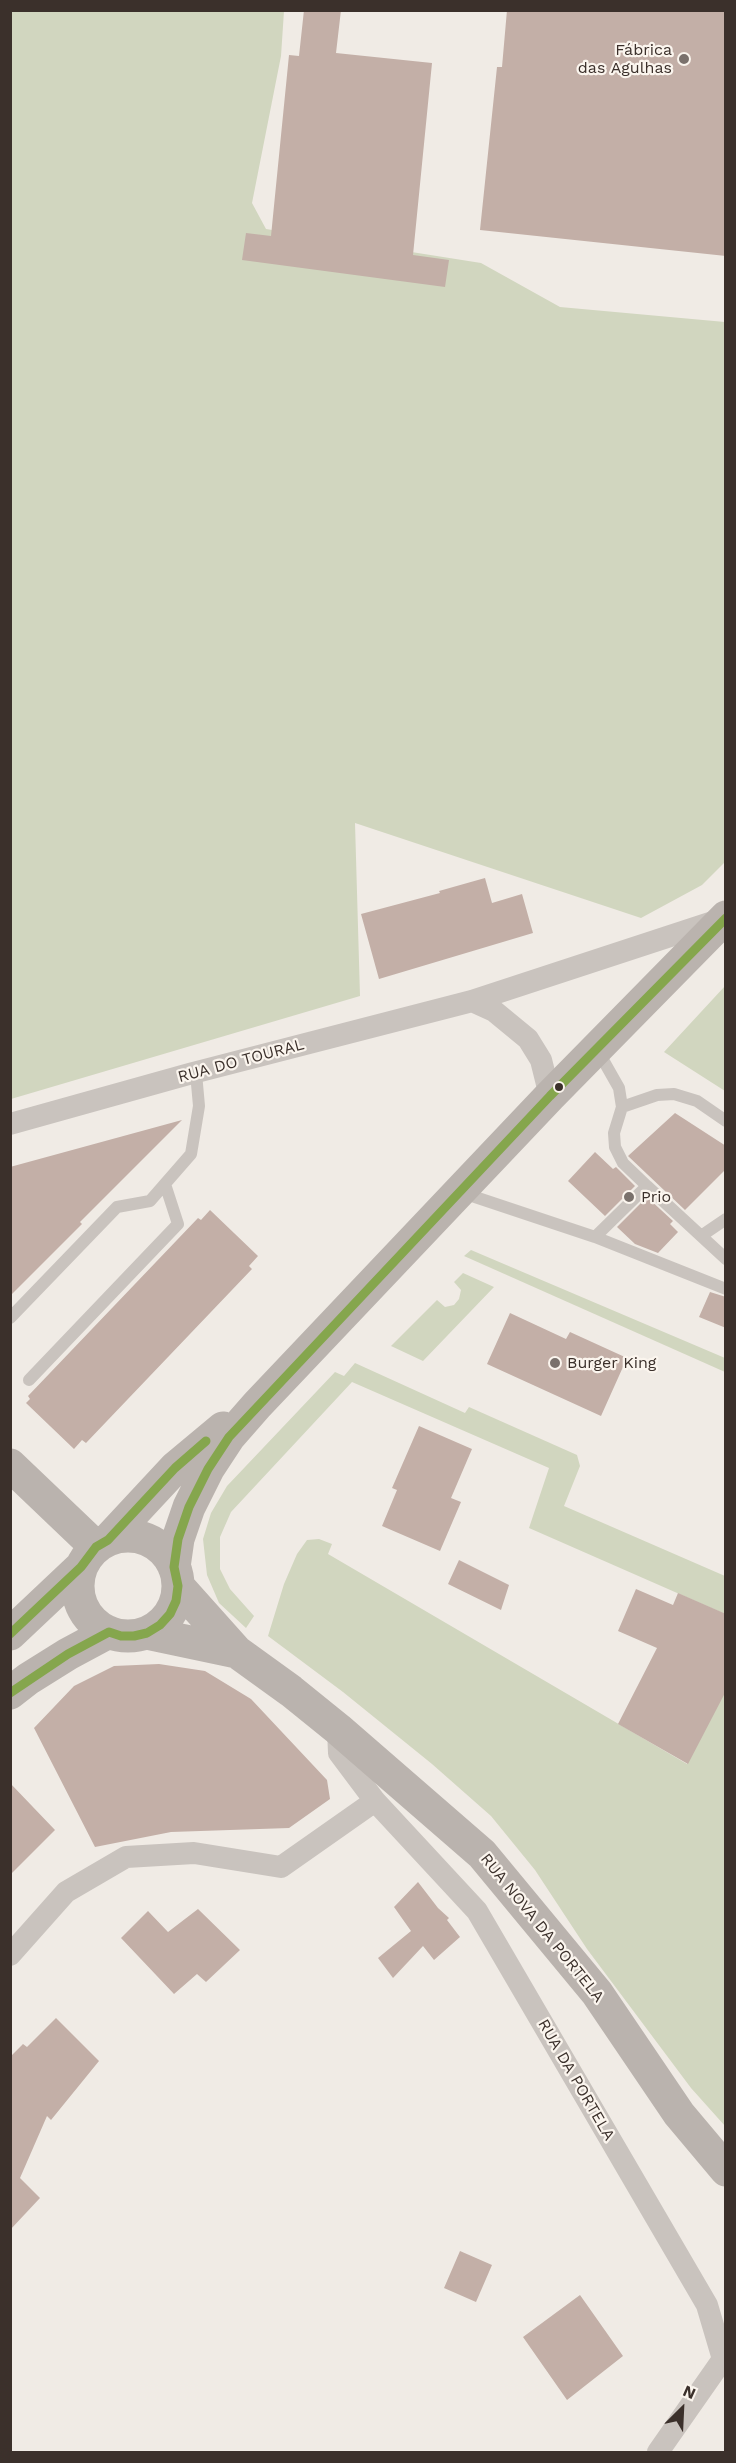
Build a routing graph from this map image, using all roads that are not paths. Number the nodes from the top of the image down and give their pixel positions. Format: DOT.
graph roads {
  1 [pos="725,917"];
  2 [pos="472,1001"];
  3 [pos="597,1048"];
  4 [pos="196,1072"];
  5 [pos="550,1096"];
  6 [pos="622,1107"];
  7 [pos="726,1121"];
  8 [pos="10,1125"];
  9 [pos="165,1184"];
  10 [pos="647,1186"];
  11 [pos="459,1191"];
  12 [pos="726,1219"];
  13 [pos="701,1236"];
  14 [pos="595,1237"];
  15 [pos="726,1259"];
  16 [pos="726,1289"];
  17 [pos="10,1318"];
  18 [pos="29,1380"];
  19 [pos="257,1405"];
  20 [pos="10,1465"];
  21 [pos="95,1551"];
  22 [pos="176,1577"];
  23 [pos="109,1632"];
  24 [pos="147,1633"];
  25 [pos="10,1634"];
  26 [pos="237,1652"];
  27 [pos="10,1693"];
  28 [pos="338,1729"];
  29 [pos="375,1801"];
  30 [pos="10,1955"];
  31 [pos="726,2170"];
  32 [pos="658,2452"];
  1 -- 2 [label="street, RUA DO TOURAL"];
  1 -- 3 [label="main road"];
  2 -- 4 [label="street, RUA DO TOURAL"];
  2 -- 5 [label="street"];
  3 -- 5 [label="main road"];
  3 -- 6 [label="lane"];
  4 -- 8 [label="street, RUA DO TOURAL"];
  4 -- 9 [label="lane"];
  5 -- 11 [label="main road"];
  6 -- 7 [label="lane"];
  6 -- 10 [label="lane"];
  9 -- 17 [label="lane"];
  9 -- 18 [label="lane"];
  10 -- 13 [label="lane"];
  10 -- 14 [label="lane"];
  11 -- 14 [label="lane"];
  11 -- 19 [label="main road"];
  12 -- 13 [label="lane"];
  13 -- 15 [label="lane"];
  14 -- 16 [label="lane"];
  19 -- 21 [label="main road"];
  19 -- 22 [label="main road"];
  20 -- 21 [label="main road"];
  21 -- 22 [label="main road"];
  21 -- 23 [label="main road"];
  21 -- 25 [label="main road"];
  22 -- 24 [label="main road"];
  22 -- 26 [label="main road, RUA NOVA DA PORTELA"];
  23 -- 24 [label="main road"];
  23 -- 27 [label="main road"];
  24 -- 26 [label="main road, RUA NOVA DA PORTELA"];
  26 -- 28 [label="main road, RUA NOVA DA PORTELA"];
  28 -- 29 [label="street, RUA DA PORTELA"];
  28 -- 31 [label="main road, RUA NOVA DA PORTELA"];
  29 -- 30 [label="street"];
  29 -- 32 [label="street, RUA DA PORTELA"];
}
